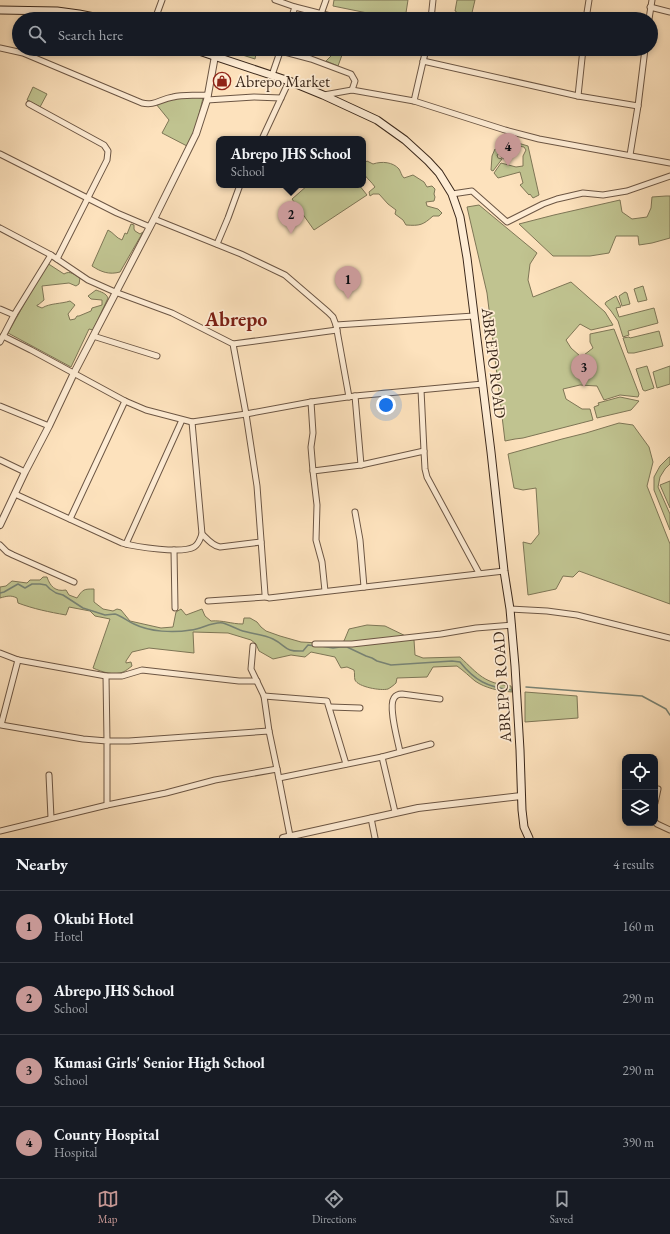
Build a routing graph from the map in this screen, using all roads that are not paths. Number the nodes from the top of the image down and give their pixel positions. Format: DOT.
graph roads {
  1 [pos="162,0"];
  2 [pos="275,0"];
  3 [pos="326,0"];
  4 [pos="433,0"];
  5 [pos="589,0"];
  6 [pos="652,0"];
  7 [pos="295,7"];
  8 [pos="650,7"];
  9 [pos="0,10"];
  10 [pos="64,12"];
  11 [pos="158,12"];
  12 [pos="293,12"];
  13 [pos="314,12"];
  14 [pos="322,12"];
  15 [pos="432,12"];
  16 [pos="587,12"];
  17 [pos="650,12"];
  18 [pos="670,12"];
  19 [pos="0,48"];
  20 [pos="12,50"];
  21 [pos="31,56"];
  22 [pos="215,56"];
  23 [pos="279,56"];
  24 [pos="301,56"];
  25 [pos="424,56"];
  26 [pos="582,56"];
  27 [pos="644,56"];
  28 [pos="423,61"];
  29 [pos="272,75"];
  30 [pos="289,81"];
  31 [pos="352,90"];
  32 [pos="323,95"];
  33 [pos="578,96"];
  34 [pos="207,97"];
  35 [pos="282,98"];
  36 [pos="414,101"];
  37 [pos="29,104"];
  38 [pos="638,106"];
  39 [pos="263,136"];
  40 [pos="0,154"];
  41 [pos="630,155"];
  42 [pos="670,163"];
  43 [pos="670,176"];
  44 [pos="239,188"];
  45 [pos="452,194"];
  46 [pos="88,198"];
  47 [pos="154,219"];
  48 [pos="150,227"];
  49 [pos="0,228"];
  50 [pos="217,244"];
  51 [pos="51,255"];
  52 [pos="57,259"];
  53 [pos="115,292"];
  54 [pos="0,308"];
  55 [pos="14,315"];
  56 [pos="474,316"];
  57 [pos="336,328"];
  58 [pos="3,336"];
  59 [pos="93,336"];
  60 [pos="0,342"];
  61 [pos="233,344"];
  62 [pos="157,356"];
  63 [pos="74,373"];
  64 [pos="483,384"];
  65 [pos="421,390"];
  66 [pos="355,396"];
  67 [pos="349,397"];
  68 [pos="125,402"];
  69 [pos="311,402"];
  70 [pos="0,406"];
  71 [pos="246,414"];
  72 [pos="182,420"];
  73 [pos="192,422"];
  74 [pos="49,426"];
  75 [pos="424,451"];
  76 [pos="0,460"];
  77 [pos="361,465"];
  78 [pos="313,471"];
  79 [pos="25,472"];
  80 [pos="15,494"];
  81 [pos="355,512"];
  82 [pos="70,519"];
  83 [pos="0,525"];
  84 [pos="202,534"];
  85 [pos="261,542"];
  86 [pos="126,544"];
  87 [pos="0,545"];
  88 [pos="174,550"];
  89 [pos="504,571"];
  90 [pos="479,573"];
  91 [pos="74,582"];
  92 [pos="364,587"];
  93 [pos="325,591"];
  94 [pos="266,596"];
  95 [pos="208,600"];
  96 [pos="175,608"];
  97 [pos="510,609"];
  98 [pos="512,625"];
  99 [pos="670,638"];
  100 [pos="315,644"];
  101 [pos="253,646"];
  102 [pos="0,653"];
  103 [pos="18,660"];
  104 [pos="106,676"];
  105 [pos="257,682"];
  106 [pos="264,696"];
  107 [pos="440,699"];
  108 [pos="330,707"];
  109 [pos="360,708"];
  110 [pos="0,725"];
  111 [pos="268,731"];
  112 [pos="107,741"];
  113 [pos="431,744"];
  114 [pos="400,752"];
  115 [pos="382,757"];
  116 [pos="346,764"];
  117 [pos="277,769"];
  118 [pos="49,775"];
  119 [pos="279,778"];
  120 [pos="521,796"];
  121 [pos="106,804"];
  122 [pos="395,812"];
  123 [pos="51,818"];
  124 [pos="371,818"];
  125 [pos="658,824"];
  126 [pos="0,830"];
  127 [pos="670,830"];
  128 [pos="290,836"];
  129 [pos="283,838"];
  130 [pos="375,838"];
  131 [pos="529,838"];
  1 -- 11 [label="street"];
  2 -- 7 [label="street"];
  3 -- 14 [label="street"];
  4 -- 15 [label="street"];
  5 -- 16 [label="street"];
  6 -- 8 [label="street"];
  7 -- 12 [label="street"];
  7 -- 13 [label="street"];
  8 -- 17 [label="street"];
  8 -- 18 [label="street"];
  9 -- 10 [label="main road"];
  19 -- 20 [label="street"];
  21 -- 34 [label="street"];
  22 -- 29 [label="main road, ABREPO ROAD"];
  22 -- 34 [label="street"];
  23 -- 29 [label="street"];
  24 -- 31 [label="street"];
  25 -- 28 [label="street"];
  26 -- 33 [label="street"];
  27 -- 38 [label="street"];
  28 -- 33 [label="street"];
  28 -- 36 [label="street"];
  29 -- 30 [label="main road, ABREPO ROAD"];
  30 -- 32 [label="main road, ABREPO ROAD"];
  30 -- 35 [label="street"];
  31 -- 32 [label="street"];
  31 -- 36 [label="street"];
  32 -- 45 [label="main road, ABREPO ROAD"];
  33 -- 38 [label="street"];
  34 -- 35 [label="street"];
  34 -- 47 [label="street"];
  35 -- 39 [label="street"];
  36 -- 41 [label="street"];
  37 -- 46 [label="street"];
  38 -- 41 [label="street"];
  40 -- 46 [label="street"];
  41 -- 42 [label="street"];
  43 -- 45 [label="street"];
  44 -- 50 [label="street"];
  45 -- 56 [label="main road, ABREPO ROAD"];
  46 -- 48 [label="street"];
  46 -- 52 [label="street"];
  47 -- 48 [label="street"];
  47 -- 50 [label="street"];
  48 -- 53 [label="street"];
  49 -- 51 [label="street"];
  50 -- 57 [label="street"];
  51 -- 52 [label="street"];
  51 -- 55 [label="street"];
  52 -- 53 [label="street"];
  53 -- 59 [label="street"];
  53 -- 61 [label="street"];
  54 -- 55 [label="street"];
  55 -- 58 [label="street"];
  56 -- 57 [label="street"];
  56 -- 64 [label="main road, ABREPO ROAD"];
  57 -- 61 [label="street"];
  57 -- 67 [label="street"];
  58 -- 60 [label="street"];
  58 -- 63 [label="street"];
  59 -- 62 [label="street"];
  59 -- 63 [label="street"];
  61 -- 71 [label="street"];
  63 -- 68 [label="street"];
  63 -- 74 [label="street"];
  64 -- 65 [label="street"];
  64 -- 89 [label="main road, ABREPO ROAD"];
  65 -- 66 [label="street"];
  65 -- 75 [label="street"];
  66 -- 67 [label="street"];
  66 -- 77 [label="street"];
  67 -- 69 [label="street"];
  68 -- 72 [label="street"];
  68 -- 82 [label="street"];
  69 -- 71 [label="street"];
  69 -- 78 [label="street"];
  70 -- 74 [label="street"];
  71 -- 73 [label="street"];
  71 -- 85 [label="street"];
  72 -- 73 [label="street"];
  72 -- 86 [label="street"];
  73 -- 84 [label="street"];
  74 -- 79 [label="street"];
  75 -- 77 [label="street"];
  75 -- 90 [label="street"];
  76 -- 79 [label="street"];
  77 -- 78 [label="street"];
  78 -- 93 [label="street"];
  79 -- 80 [label="street"];
  80 -- 82 [label="street"];
  80 -- 83 [label="street"];
  81 -- 92 [label="street"];
  82 -- 86 [label="street"];
  84 -- 85 [label="street"];
  84 -- 88 [label="street"];
  85 -- 94 [label="street"];
  86 -- 88 [label="street"];
  87 -- 91 [label="street"];
  88 -- 96 [label="street"];
  89 -- 90 [label="street"];
  89 -- 97 [label="main road, ABREPO ROAD"];
  90 -- 92 [label="street"];
  92 -- 93 [label="street"];
  93 -- 94 [label="street"];
  94 -- 95 [label="street"];
  97 -- 98 [label="main road, ABREPO ROAD"];
  97 -- 99 [label="street"];
  98 -- 100 [label="street"];
  98 -- 120 [label="main road, ABREPO ROAD"];
  101 -- 105 [label="street"];
  102 -- 103 [label="street"];
  103 -- 104 [label="street"];
  103 -- 110 [label="street"];
  104 -- 105 [label="street"];
  104 -- 112 [label="street"];
  105 -- 106 [label="street"];
  106 -- 108 [label="street"];
  106 -- 111 [label="street"];
  107 -- 114 [label="street"];
  108 -- 109 [label="street"];
  108 -- 116 [label="street"];
  110 -- 112 [label="street"];
  111 -- 112 [label="street"];
  111 -- 117 [label="street"];
  112 -- 121 [label="street"];
  113 -- 114 [label="street"];
  114 -- 115 [label="street"];
  115 -- 116 [label="street"];
  115 -- 122 [label="street"];
  116 -- 119 [label="street"];
  117 -- 119 [label="street"];
  117 -- 121 [label="street"];
  118 -- 123 [label="street"];
  119 -- 128 [label="street"];
  120 -- 122 [label="street"];
  120 -- 131 [label="main road, ABREPO ROAD"];
  121 -- 123 [label="street"];
  122 -- 124 [label="street"];
  123 -- 126 [label="street"];
  124 -- 128 [label="street"];
  124 -- 130 [label="street"];
  125 -- 127 [label="street"];
  128 -- 129 [label="street"];
}
